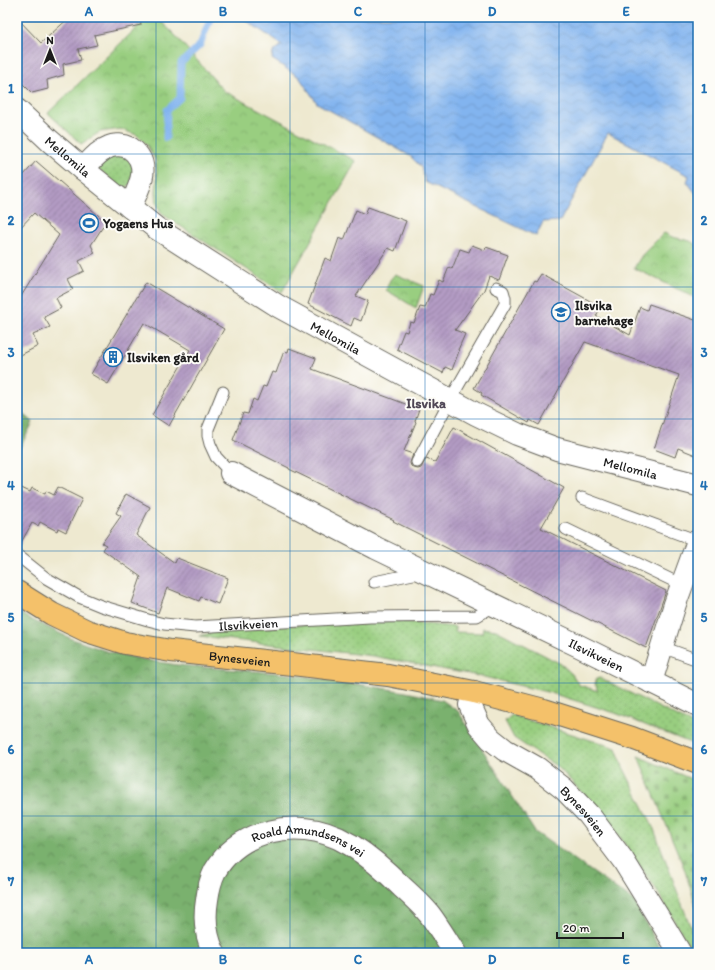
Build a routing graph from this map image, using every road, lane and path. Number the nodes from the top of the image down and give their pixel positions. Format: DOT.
graph roads {
  1 [pos="17,110"];
  2 [pos="83,169"];
  3 [pos="130,207"];
  4 [pos="496,288"];
  5 [pos="223,392"];
  6 [pos="450,400"];
  7 [pos="417,462"];
  8 [pos="231,473"];
  9 [pos="698,485"];
  10 [pos="582,498"];
  11 [pos="566,529"];
  12 [pos="698,541"];
  13 [pos="17,555"];
  14 [pos="425,572"];
  15 [pos="374,582"];
  16 [pos="682,585"];
  17 [pos="17,592"];
  18 [pos="494,606"];
  19 [pos="662,647"];
  20 [pos="698,660"];
  21 [pos="651,682"];
  22 [pos="474,692"];
  23 [pos="698,705"];
  24 [pos="698,763"];
  25 [pos="214,953"];
  26 [pos="455,953"];
  27 [pos="680,953"];
  1 -- 2 [label="street, Mellomila"];
  2 -- 3 [label="street, Mellomila"];
  2 -- 3 [label="street"];
  3 -- 6 [label="street, Mellomila"];
  4 -- 6 [label="lane"];
  5 -- 8 [label="lane"];
  6 -- 7 [label="lane"];
  6 -- 9 [label="street, Mellomila"];
  8 -- 14 [label="street, Ilsvikveien"];
  10 -- 12 [label="lane"];
  11 -- 16 [label="lane"];
  12 -- 16 [label="street"];
  13 -- 18 [label="lane, Ilsvikveien"];
  14 -- 15 [label="lane"];
  14 -- 18 [label="street, Ilsvikveien"];
  16 -- 19 [label="street"];
  17 -- 22 [label="main road, Bynesveien"];
  18 -- 21 [label="street, Ilsvikveien"];
  19 -- 20 [label="lane"];
  19 -- 21 [label="street"];
  21 -- 23 [label="street, Ilsvikveien"];
  22 -- 24 [label="main road, Bynesveien"];
  22 -- 27 [label="street, Bynesveien"];
  25 -- 26 [label="street, Roald Amundsens vei"];
}
